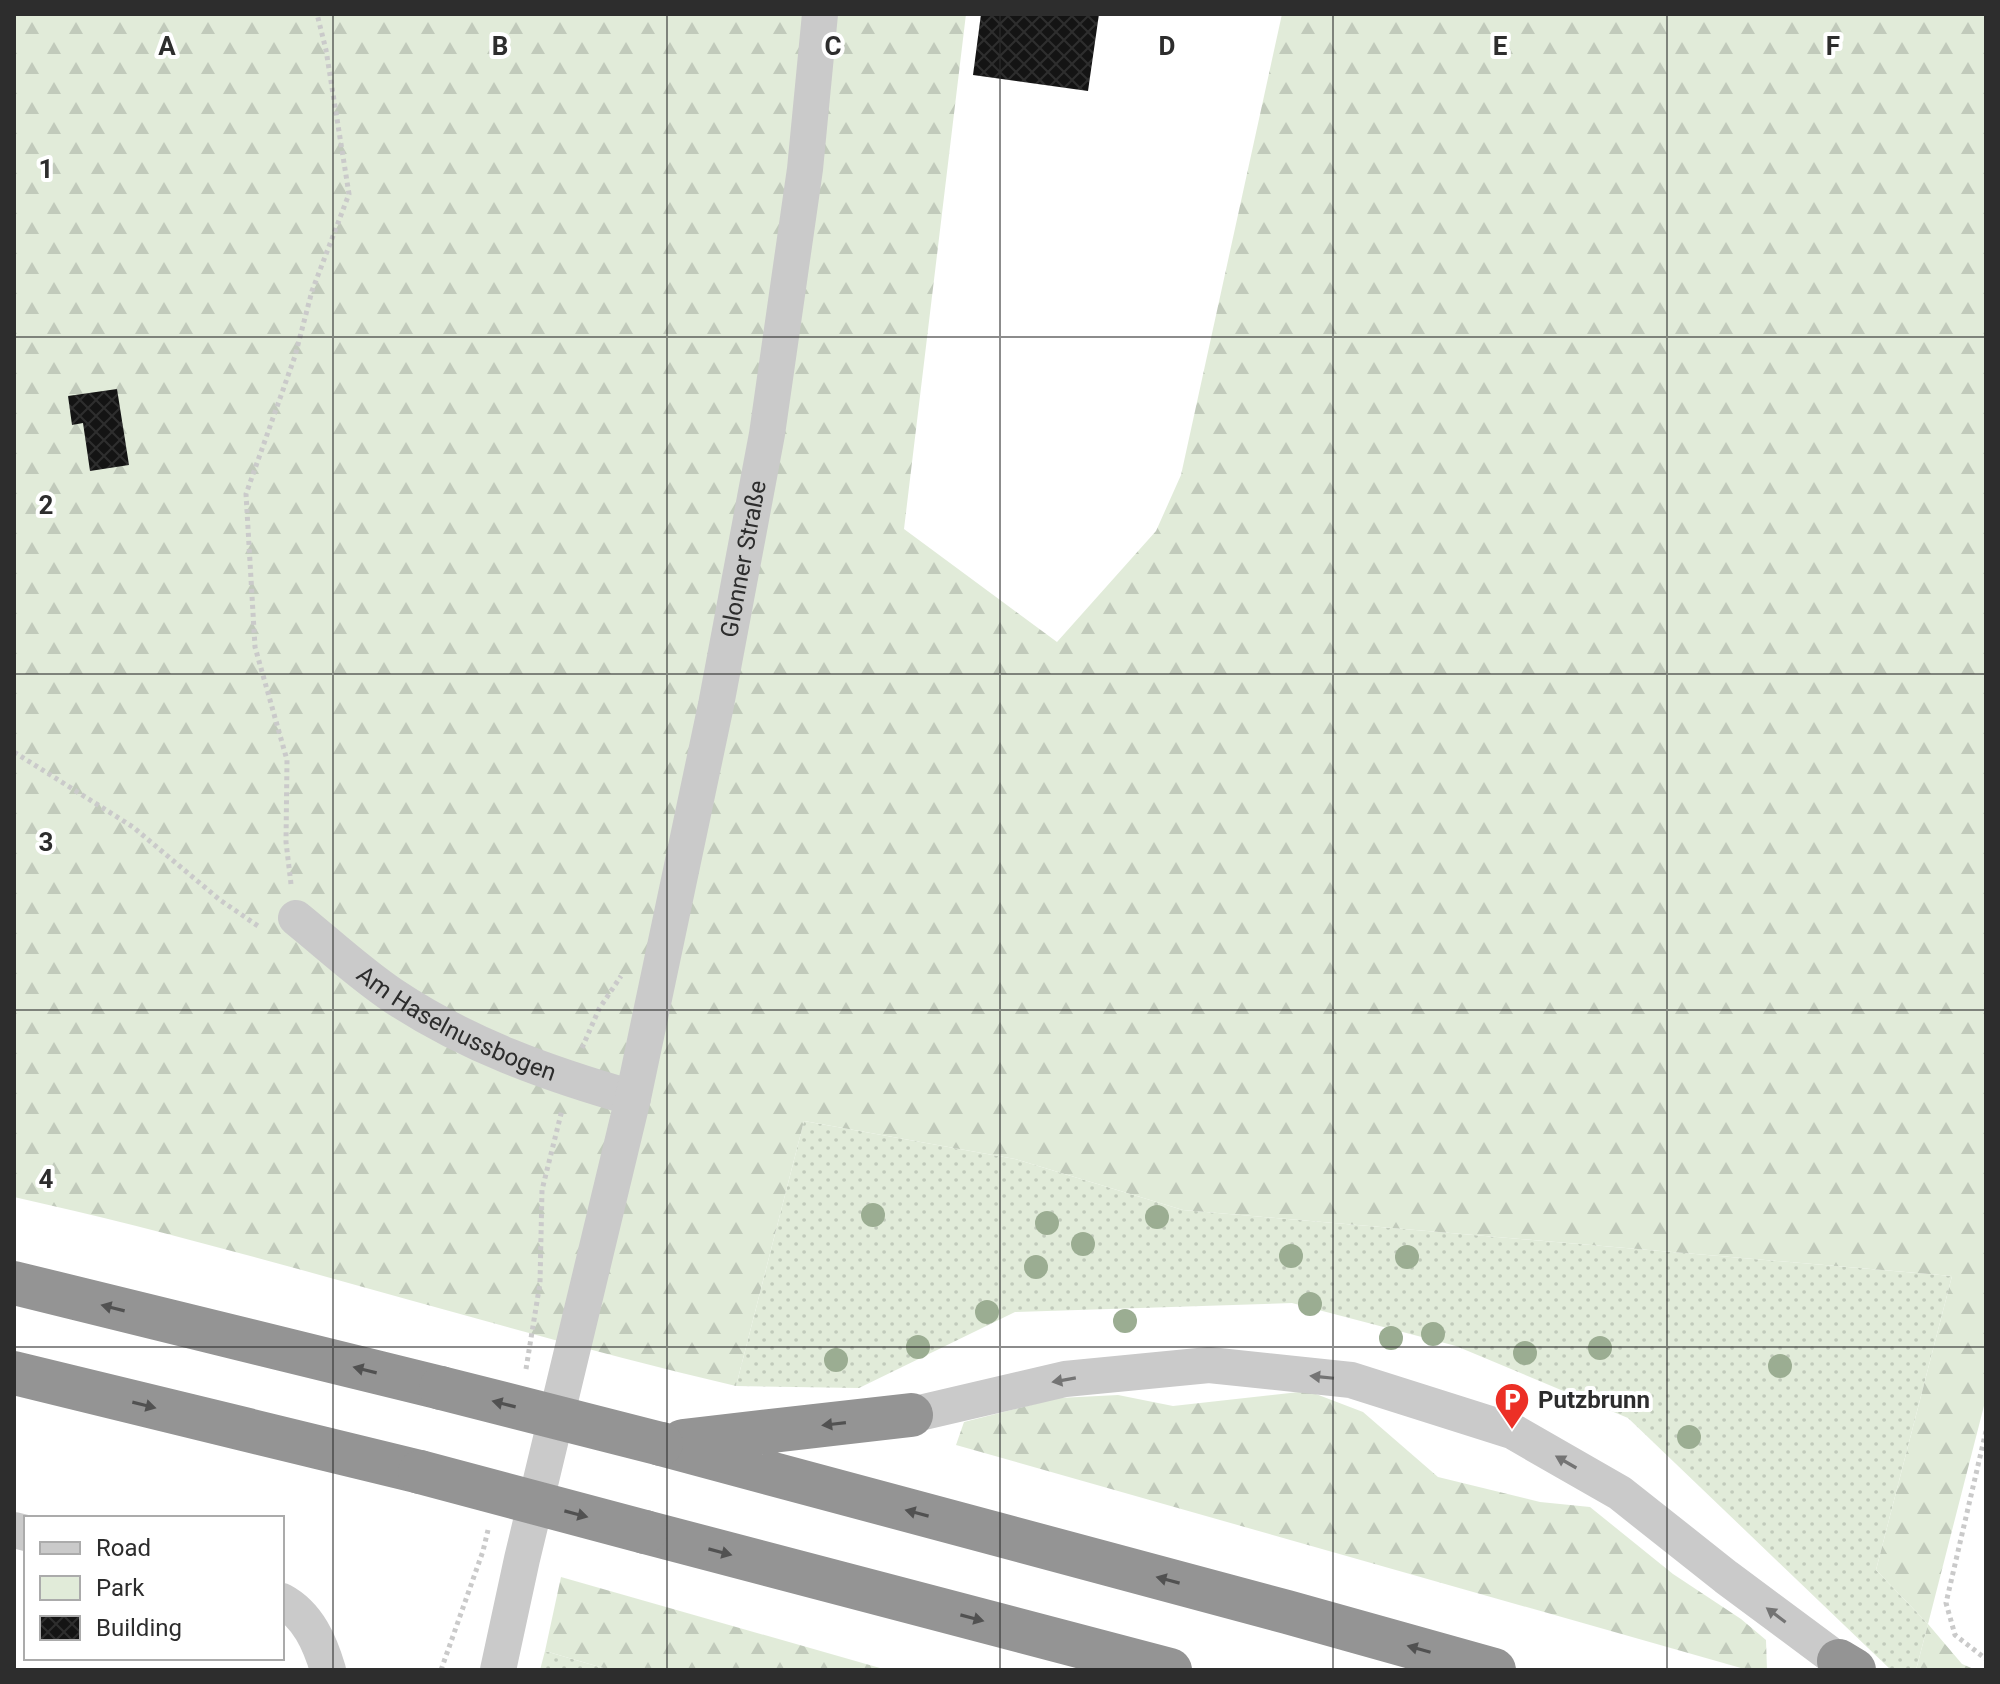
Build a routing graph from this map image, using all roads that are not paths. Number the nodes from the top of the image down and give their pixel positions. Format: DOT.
graph roads {
  1 [pos="820,14"];
  2 [pos="296,918"];
  3 [pos="633,1098"];
  4 [pos="14,1283"];
  5 [pos="14,1373"];
  6 [pos="911,1415"];
  7 [pos="661,1444"];
  8 [pos="284,1602"];
  9 [pos="1846,1666"];
  10 [pos="328,1670"];
  11 [pos="498,1670"];
  12 [pos="1170,1670"];
  13 [pos="1494,1670"];
  1 -- 3 [label="street, Glonner Straße"];
  2 -- 3 [label="street, Am Haselnussbogen"];
  3 -- 11 [label="street, Glonner Straße"];
  7 -- 4 [label="highway, one-way, bridge"];
  5 -- 12 [label="highway, one-way, bridge"];
  6 -- 7 [label="highway, one-way"];
  9 -- 6 [label="street, one-way"];
  13 -- 7 [label="highway, one-way"];
  8 -- 10 [label="street"];
}
